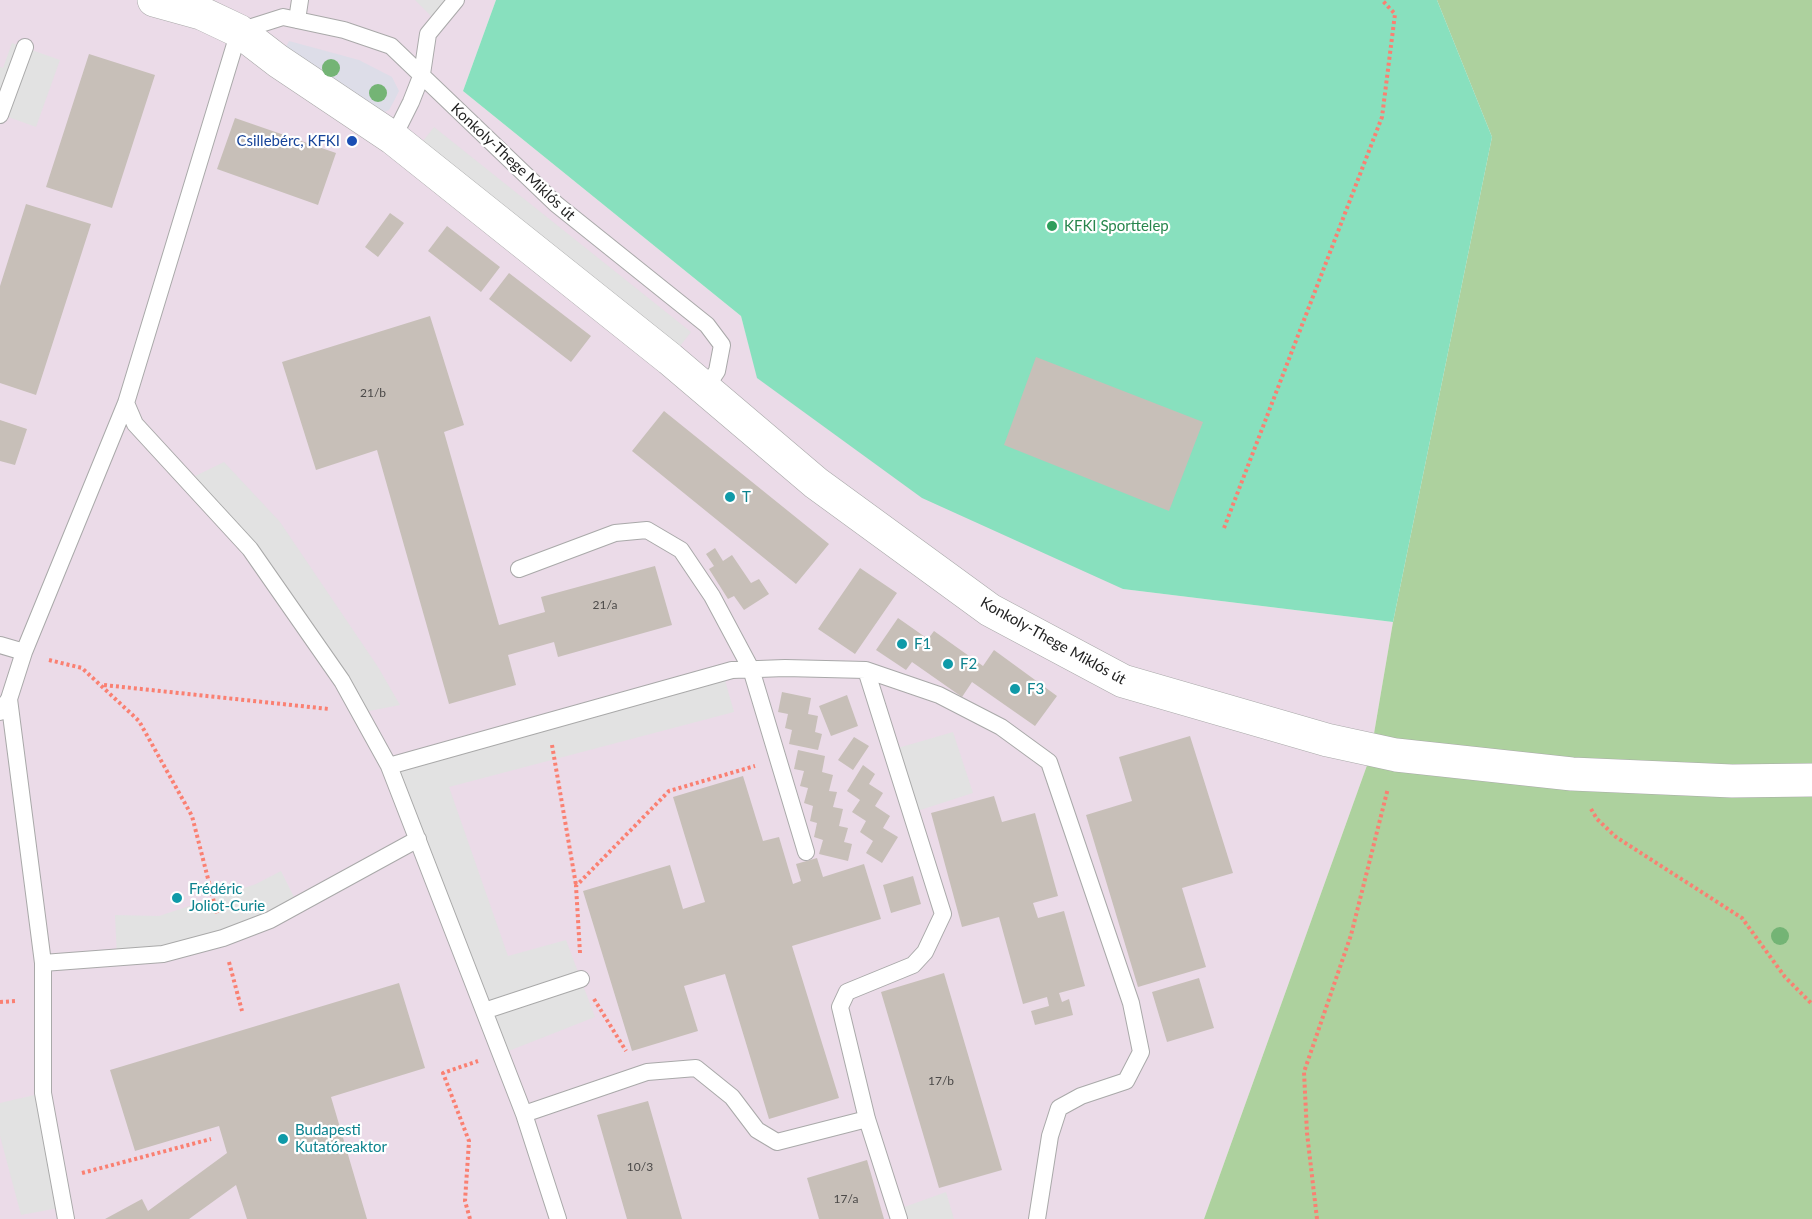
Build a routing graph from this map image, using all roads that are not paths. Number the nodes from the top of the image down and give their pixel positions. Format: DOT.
graph roads {
  1 [pos="154,0"];
  2 [pos="300,0"];
  3 [pos="456,0"];
  4 [pos="297,20"];
  5 [pos="239,31"];
  6 [pos="25,47"];
  7 [pos="422,74"];
  8 [pos="0,115"];
  9 [pos="393,138"];
  10 [pos="705,389"];
  11 [pos="126,403"];
  12 [pos="519,569"];
  13 [pos="0,645"];
  14 [pos="24,652"];
  15 [pos="752,669"];
  16 [pos="866,670"];
  17 [pos="4,706"];
  18 [pos="389,766"];
  19 [pos="1812,780"];
  20 [pos="418,839"];
  21 [pos="806,852"];
  22 [pos="43,963"];
  23 [pos="581,979"];
  24 [pos="484,1011"];
  25 [pos="524,1114"];
  26 [pos="867,1119"];
  27 [pos="66,1219"];
  28 [pos="558,1219"];
  29 [pos="899,1219"];
  30 [pos="1037,1219"];
  1 -- 5 [label="street, Konkoly-Thege Miklós út"];
  2 -- 4 [label="lane"];
  3 -- 7 [label="lane"];
  4 -- 5 [label="lane, Konkoly-Thege Miklós út"];
  4 -- 7 [label="lane, Konkoly-Thege Miklós út"];
  5 -- 9 [label="street, Konkoly-Thege Miklós út"];
  5 -- 11 [label="lane"];
  6 -- 8 [label="lane"];
  7 -- 9 [label="lane"];
  7 -- 10 [label="lane, Konkoly-Thege Miklós út"];
  9 -- 10 [label="street, Konkoly-Thege Miklós út"];
  10 -- 19 [label="street, Konkoly-Thege Miklós út"];
  11 -- 14 [label="lane"];
  11 -- 18 [label="lane"];
  12 -- 15 [label="lane"];
  13 -- 14 [label="lane"];
  14 -- 17 [label="lane"];
  15 -- 16 [label="lane"];
  15 -- 18 [label="lane"];
  15 -- 21 [label="lane"];
  16 -- 26 [label="lane"];
  16 -- 30 [label="lane"];
  17 -- 22 [label="lane"];
  18 -- 20 [label="lane"];
  20 -- 22 [label="lane"];
  20 -- 24 [label="lane"];
  22 -- 27 [label="lane"];
  23 -- 24 [label="lane"];
  24 -- 25 [label="lane"];
  25 -- 26 [label="lane"];
  25 -- 28 [label="lane"];
  26 -- 29 [label="lane"];
}
